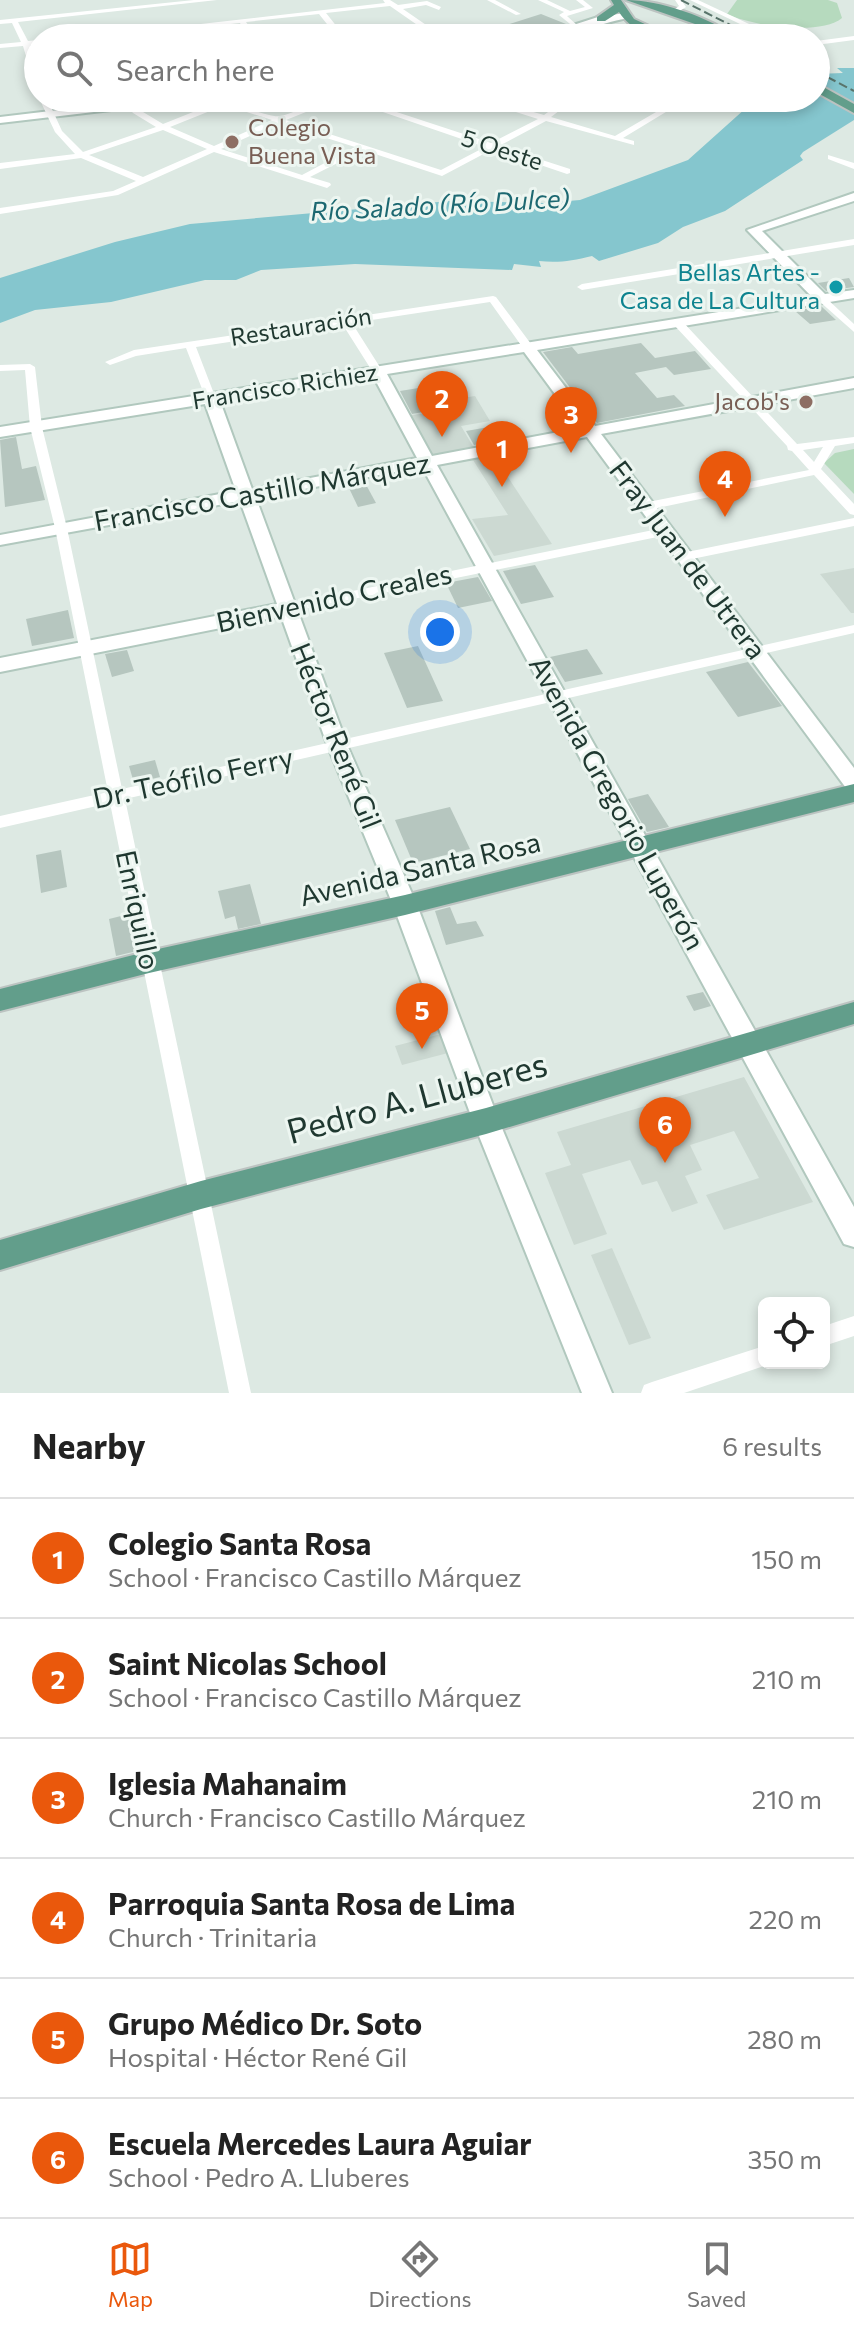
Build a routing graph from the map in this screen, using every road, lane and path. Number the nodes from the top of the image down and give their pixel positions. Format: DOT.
graph roads {
  1 [pos="214,0"];
  2 [pos="490,0"];
  3 [pos="541,0"];
  4 [pos="579,0"];
  5 [pos="631,0"];
  6 [pos="678,0"];
  7 [pos="691,0"];
  8 [pos="154,3"];
  9 [pos="390,4"];
  10 [pos="620,7"];
  11 [pos="439,8"];
  12 [pos="567,11"];
  13 [pos="321,12"];
  14 [pos="518,14"];
  15 [pos="678,15"];
  16 [pos="601,19"];
  17 [pos="14,21"];
  18 [pos="242,21"];
  19 [pos="0,22"];
  20 [pos="168,24"];
  21 [pos="212,24"];
  22 [pos="244,24"];
  23 [pos="331,24"];
  24 [pos="420,24"];
  25 [pos="575,24"];
  26 [pos="585,24"];
  27 [pos="637,24"];
  28 [pos="697,24"];
  29 [pos="744,24"];
  30 [pos="854,38"];
  31 [pos="24,40"];
  32 [pos="830,41"];
  33 [pos="24,44"];
  34 [pos="0,46"];
  35 [pos="830,97"];
  36 [pos="854,111"];
  37 [pos="60,112"];
  38 [pos="138,112"];
  39 [pos="201,112"];
  40 [pos="252,112"];
  41 [pos="299,112"];
  42 [pos="389,112"];
  43 [pos="524,112"];
  44 [pos="553,112"];
  45 [pos="661,112"];
  46 [pos="47,114"];
  47 [pos="545,118"];
  48 [pos="0,120"];
  49 [pos="278,120"];
  50 [pos="159,129"];
  51 [pos="616,139"];
  52 [pos="631,143"];
  53 [pos="489,145"];
  54 [pos="362,147"];
  55 [pos="217,148"];
  56 [pos="78,156"];
  57 [pos="831,157"];
  58 [pos="0,166"];
  59 [pos="854,166"];
  60 [pos="567,171"];
  61 [pos="302,178"];
  62 [pos="142,180"];
  63 [pos="327,185"];
  64 [pos="121,190"];
  65 [pos="853,197"];
  66 [pos="0,205"];
  67 [pos="0,211"];
  68 [pos="854,242"];
  69 [pos="775,255"];
  70 [pos="582,287"];
  71 [pos="854,294"];
  72 [pos="493,299"];
  73 [pos="822,299"];
  74 [pos="345,320"];
  75 [pos="678,323"];
  76 [pos="854,329"];
  77 [pos="190,344"];
  78 [pos="527,346"];
  79 [pos="110,362"];
  80 [pos="0,368"];
  81 [pos="378,372"];
  82 [pos="854,383"];
  83 [pos="211,399"];
  84 [pos="749,402"];
  85 [pos="36,427"];
  86 [pos="591,431"];
  87 [pos="0,432"];
  88 [pos="854,440"];
  89 [pos="830,445"];
  90 [pos="792,448"];
  91 [pos="426,462"];
  92 [pos="814,472"];
  93 [pos="246,496"];
  94 [pos="648,506"];
  95 [pos="854,511"];
  96 [pos="854,522"];
  97 [pos="61,528"];
  98 [pos="668,531"];
  99 [pos="0,540"];
  100 [pos="687,556"];
  101 [pos="485,567"];
  102 [pos="284,609"];
  103 [pos="854,629"];
  104 [pos="86,648"];
  105 [pos="756,651"];
  106 [pos="0,665"];
  107 [pos="557,696"];
  108 [pos="338,747"];
  109 [pos="854,783"];
  110 [pos="854,793"];
  111 [pos="114,795"];
  112 [pos="0,822"];
  113 [pos="642,846"];
  114 [pos="405,905"];
  115 [pos="149,962"];
  116 [pos="0,1000"];
  117 [pos="854,1013"];
  118 [pos="750,1043"];
  119 [pos="486,1121"];
  120 [pos="201,1195"];
  121 [pos="854,1234"];
  122 [pos="0,1255"];
  123 [pos="854,1326"];
  124 [pos="830,1334"];
  125 [pos="758,1358"];
  126 [pos="240,1393"];
  127 [pos="597,1393"];
  128 [pos="652,1393"];
  1 -- 8 [label="street"];
  2 -- 14 [label="street"];
  3 -- 12 [label="street"];
  4 -- 12 [label="street"];
  5 -- 15 [label="main road"];
  6 -- 15 [label="street"];
  7 -- 29 [label="street"];
  8 -- 17 [label="street"];
  8 -- 20 [label="street"];
  9 -- 11 [label="street"];
  9 -- 13 [label="street"];
  9 -- 24 [label="street"];
  10 -- 15 [label="main road"];
  10 -- 16 [label="main road"];
  10 -- 27 [label="main road"];
  12 -- 25 [label="street"];
  13 -- 18 [label="street"];
  13 -- 23 [label="street"];
  15 -- 28 [label="main road"];
  16 -- 26 [label="main road"];
  17 -- 19 [label="street"];
  17 -- 31 [label="street"];
  18 -- 21 [label="street"];
  18 -- 22 [label="street"];
  30 -- 32 [label="street"];
  33 -- 34 [label="street"];
  35 -- 36 [label="main road"];
  37 -- 46 [label="main road"];
  38 -- 50 [label="street"];
  39 -- 50 [label="street"];
  40 -- 49 [label="street"];
  41 -- 49 [label="street"];
  42 -- 53 [label="street, 5 Oeste"];
  43 -- 47 [label="street"];
  44 -- 47 [label="street"];
  45 -- 51 [label="street"];
  46 -- 48 [label="main road"];
  46 -- 56 [label="street"];
  47 -- 51 [label="street"];
  47 -- 53 [label="street"];
  49 -- 54 [label="street"];
  49 -- 55 [label="street"];
  50 -- 55 [label="street"];
  50 -- 56 [label="street"];
  51 -- 52 [label="street"];
  53 -- 54 [label="street"];
  53 -- 60 [label="street, 5 Oeste"];
  54 -- 61 [label="street"];
  55 -- 61 [label="street"];
  55 -- 62 [label="street"];
  56 -- 58 [label="street"];
  56 -- 62 [label="street"];
  57 -- 59 [label="street"];
  61 -- 63 [label="street"];
  62 -- 64 [label="street"];
  64 -- 66 [label="street"];
  64 -- 67 [label="street"];
  65 -- 69 [label="main road"];
  68 -- 69 [label="street"];
  69 -- 70 [label="street"];
  69 -- 73 [label="main road"];
  71 -- 73 [label="main road, Francisco Richiez"];
  72 -- 74 [label="street, Restauración"];
  72 -- 78 [label="street, Fray Juan de Utrera"];
  73 -- 75 [label="main road, Francisco Richiez"];
  73 -- 76 [label="street"];
  74 -- 77 [label="street, Restauración"];
  74 -- 81 [label="street"];
  75 -- 78 [label="main road, Francisco Richiez"];
  75 -- 84 [label="street"];
  77 -- 79 [label="street, Restauración"];
  77 -- 83 [label="street, Héctor René Gil"];
  78 -- 81 [label="main road, Francisco Richiez"];
  78 -- 86 [label="main road, Fray Juan de Utrera"];
  80 -- 85 [label="street, Enriquillo"];
  81 -- 83 [label="main road, Francisco Richiez"];
  81 -- 91 [label="main road, Avenida Gregorio Luperón"];
  82 -- 84 [label="main road, Francisco Castillo Márquez"];
  83 -- 85 [label="main road, Francisco Richiez"];
  83 -- 93 [label="main road, Héctor René Gil"];
  84 -- 86 [label="main road, Francisco Castillo Márquez"];
  84 -- 90 [label="street"];
  85 -- 87 [label="main road, Francisco Richiez"];
  85 -- 97 [label="street, Enriquillo"];
  86 -- 91 [label="main road, Francisco Castillo Márquez"];
  86 -- 94 [label="main road, Fray Juan de Utrera"];
  88 -- 89 [label="street"];
  89 -- 90 [label="street"];
  89 -- 92 [label="street"];
  90 -- 92 [label="street"];
  91 -- 93 [label="main road, Francisco Castillo Márquez"];
  91 -- 101 [label="main road, Avenida Gregorio Luperón"];
  92 -- 94 [label="street"];
  92 -- 95 [label="street"];
  93 -- 97 [label="main road, Francisco Castillo Márquez"];
  93 -- 102 [label="main road, Héctor René Gil"];
  94 -- 98 [label="main road, Fray Juan de Utrera"];
  96 -- 100 [label="street"];
  97 -- 99 [label="main road, Francisco Castillo Márquez"];
  97 -- 104 [label="street, Enriquillo"];
  98 -- 100 [label="main road, Fray Juan de Utrera"];
  98 -- 101 [label="street, Bienvenido Creales"];
  100 -- 105 [label="main road, Fray Juan de Utrera"];
  101 -- 102 [label="street, Bienvenido Creales"];
  101 -- 107 [label="main road, Avenida Gregorio Luperón"];
  102 -- 104 [label="main road, Bienvenido Creales"];
  102 -- 108 [label="main road, Héctor René Gil"];
  103 -- 105 [label="street, Dr. Teófilo Ferry"];
  104 -- 106 [label="main road, Bienvenido Creales"];
  104 -- 111 [label="street, Enriquillo"];
  105 -- 107 [label="street, Dr. Teófilo Ferry"];
  105 -- 109 [label="main road, Fray Juan de Utrera"];
  107 -- 108 [label="street, Dr. Teófilo Ferry"];
  107 -- 113 [label="main road, Avenida Gregorio Luperón"];
  108 -- 111 [label="street, Dr. Teófilo Ferry"];
  108 -- 114 [label="main road, Héctor René Gil"];
  110 -- 113 [label="main road, Avenida Santa Rosa"];
  111 -- 112 [label="street, Dr. Teófilo Ferry"];
  111 -- 115 [label="street, Enriquillo"];
  113 -- 114 [label="main road, Avenida Santa Rosa"];
  113 -- 118 [label="main road, Avenida Gregorio Luperón"];
  114 -- 115 [label="main road, Avenida Santa Rosa"];
  114 -- 119 [label="main road, Héctor René Gil"];
  115 -- 116 [label="main road, Avenida Santa Rosa"];
  115 -- 120 [label="street, Enriquillo"];
  117 -- 118 [label="main road, Pedro A. Lluberes"];
  118 -- 119 [label="main road, Pedro A. Lluberes"];
  118 -- 121 [label="main road, Avenida Gregorio Luperón"];
  119 -- 120 [label="main road, Pedro A. Lluberes"];
  119 -- 127 [label="main road, Héctor René Gil"];
  120 -- 122 [label="main road, Pedro A. Lluberes"];
  120 -- 126 [label="street, Enriquillo"];
  123 -- 124 [label="street"];
  125 -- 128 [label="street"];
}
